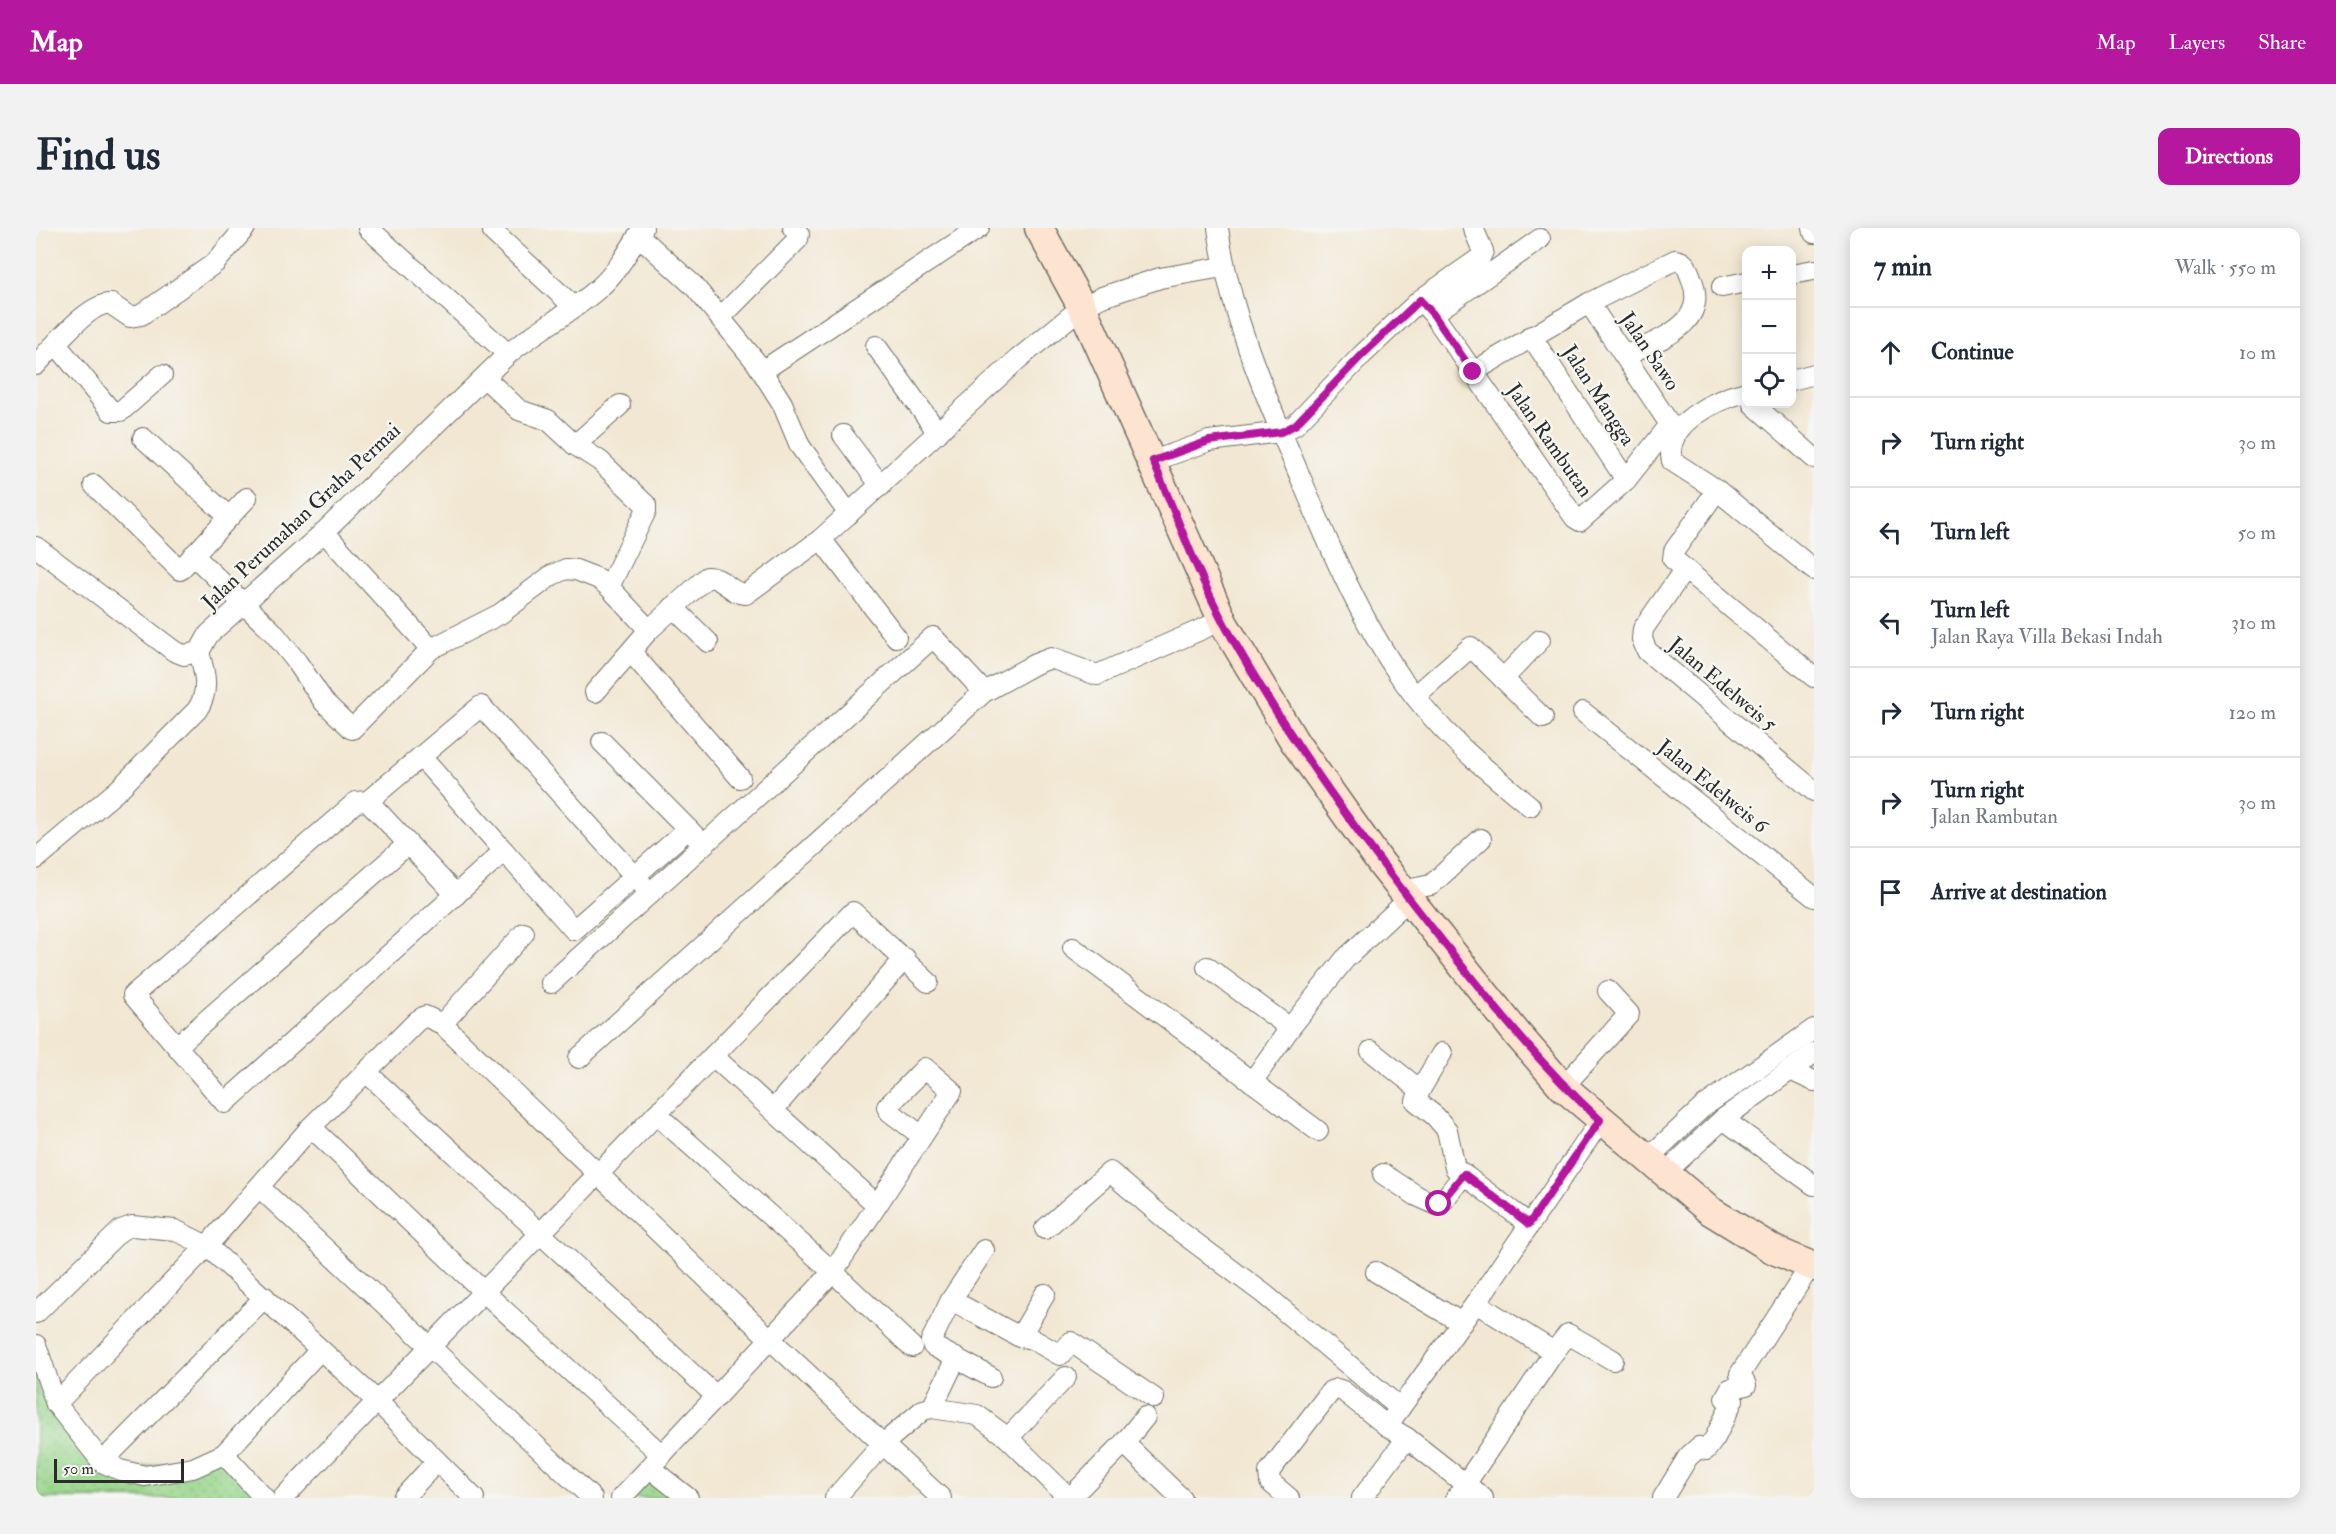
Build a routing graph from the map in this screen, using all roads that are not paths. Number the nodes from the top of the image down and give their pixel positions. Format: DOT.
graph roads {
  1 [pos="245,228"];
  2 [pos="368,228"];
  3 [pos="793,228"];
  4 [pos="979,228"];
  5 [pos="1039,228"];
  6 [pos="1218,228"];
  7 [pos="1473,228"];
  8 [pos="1813,228"];
  9 [pos="493,232"];
  10 [pos="640,232"];
  11 [pos="1814,233"];
  12 [pos="1540,239"];
  13 [pos="1223,267"];
  14 [pos="1814,270"];
  15 [pos="1796,273"];
  16 [pos="1742,283"];
  17 [pos="1722,287"];
  18 [pos="1589,303"];
  19 [pos="573,306"];
  20 [pos="1426,307"];
  21 [pos="1082,308"];
  22 [pos="721,317"];
  23 [pos="1532,336"];
  24 [pos="56,344"];
  25 [pos="876,346"];
  26 [pos="508,354"];
  27 [pos="1625,356"];
  28 [pos="36,364"];
  29 [pos="762,371"];
  30 [pos="1473,372"];
  31 [pos="1814,374"];
  32 [pos="162,375"];
  33 [pos="485,378"];
  34 [pos="1796,379"];
  35 [pos="1742,398"];
  36 [pos="620,405"];
  37 [pos="1759,408"];
  38 [pos="1281,432"];
  39 [pos="938,434"];
  40 [pos="843,435"];
  41 [pos="143,438"];
  42 [pos="575,445"];
  43 [pos="1814,458"];
  44 [pos="1153,461"];
  45 [pos="1626,480"];
  46 [pos="94,485"];
  47 [pos="881,486"];
  48 [pos="1717,490"];
  49 [pos="248,498"];
  50 [pos="849,514"];
  51 [pos="229,517"];
  52 [pos="324,532"];
  53 [pos="821,539"];
  54 [pos="36,547"];
  55 [pos="193,555"];
  56 [pos="1684,570"];
  57 [pos="1814,570"];
  58 [pos="609,587"];
  59 [pos="245,604"];
  60 [pos="673,607"];
  61 [pos="1223,620"];
  62 [pos="649,630"];
  63 [pos="896,637"];
  64 [pos="1540,640"];
  65 [pos="708,642"];
  66 [pos="431,649"];
  67 [pos="199,652"];
  68 [pos="631,652"];
  69 [pos="1814,678"];
  70 [pos="1503,679"];
  71 [pos="595,692"];
  72 [pos="984,692"];
  73 [pos="1415,696"];
  74 [pos="1582,712"];
  75 [pos="1543,718"];
  76 [pos="602,742"];
  77 [pos="421,757"];
  78 [pos="740,778"];
  79 [pos="1814,791"];
  80 [pos="369,801"];
  81 [pos="1530,806"];
  82 [pos="688,829"];
  83 [pos="1481,839"];
  84 [pos="408,844"];
  85 [pos="704,844"];
  86 [pos="504,852"];
  87 [pos="36,859"];
  88 [pos="635,876"];
  89 [pos="650,893"];
  90 [pos="456,895"];
  91 [pos="1405,895"];
  92 [pos="1814,897"];
  93 [pos="524,933"];
  94 [pos="1073,948"];
  95 [pos="905,958"];
  96 [pos="1207,967"];
  97 [pos="928,982"];
  98 [pos="551,983"];
  99 [pos="1608,991"];
  100 [pos="442,1024"];
  101 [pos="1290,1028"];
  102 [pos="1814,1029"];
  103 [pos="177,1046"];
  104 [pos="1371,1051"];
  105 [pos="1442,1053"];
  106 [pos="1814,1053"];
  107 [pos="713,1056"];
  108 [pos="579,1058"];
  109 [pos="1790,1070"];
  110 [pos="366,1072"];
  111 [pos="1814,1081"];
  112 [pos="1252,1082"];
  113 [pos="1563,1087"];
  114 [pos="1420,1090"];
  115 [pos="773,1110"];
  116 [pos="656,1114"];
  117 [pos="1724,1119"];
  118 [pos="1600,1120"];
  119 [pos="311,1127"];
  120 [pos="1318,1131"];
  121 [pos="922,1137"];
  122 [pos="1656,1166"];
  123 [pos="599,1174"];
  124 [pos="1383,1174"];
  125 [pos="1464,1174"];
  126 [pos="1814,1185"];
  127 [pos="259,1187"];
  128 [pos="876,1204"];
  129 [pos="1529,1224"];
  130 [pos="1046,1229"];
  131 [pos="539,1236"];
  132 [pos="207,1246"];
  133 [pos="984,1250"];
  134 [pos="1812,1266"];
  135 [pos="832,1272"];
  136 [pos="1376,1272"];
  137 [pos="484,1292"];
  138 [pos="1046,1294"];
  139 [pos="264,1297"];
  140 [pos="951,1300"];
  141 [pos="1476,1303"];
  142 [pos="36,1313"];
  143 [pos="1462,1323"];
  144 [pos="1020,1337"];
  145 [pos="771,1340"];
  146 [pos="36,1345"];
  147 [pos="912,1347"];
  148 [pos="430,1348"];
  149 [pos="320,1350"];
  150 [pos="1554,1352"];
  151 [pos="956,1358"];
  152 [pos="1612,1360"];
  153 [pos="991,1377"];
  154 [pos="1066,1377"];
  155 [pos="717,1397"];
  156 [pos="1154,1398"];
  157 [pos="378,1402"];
  158 [pos="56,1404"];
  159 [pos="932,1408"];
  160 [pos="1400,1408"];
  161 [pos="1145,1417"];
  162 [pos="1387,1426"];
  163 [pos="1008,1438"];
  164 [pos="1407,1438"];
  165 [pos="1124,1443"];
  166 [pos="883,1444"];
  167 [pos="224,1454"];
  168 [pos="437,1461"];
  169 [pos="656,1461"];
  170 [pos="102,1462"];
  171 [pos="1461,1491"];
  172 [pos="264,1498"];
  173 [pos="284,1498"];
  174 [pos="403,1498"];
  175 [pos="474,1498"];
  176 [pos="592,1498"];
  177 [pos="621,1498"];
  178 [pos="688,1498"];
  179 [pos="834,1498"];
  180 [pos="941,1498"];
  181 [pos="1070,1498"];
  182 [pos="1181,1498"];
  183 [pos="1289,1498"];
  184 [pos="1362,1498"];
  185 [pos="1483,1498"];
  186 [pos="1663,1498"];
  1 -- 24 [label="street"];
  2 -- 26 [label="street"];
  3 -- 22 [label="street"];
  4 -- 29 [label="street"];
  5 -- 21 [label="main road"];
  6 -- 13 [label="street"];
  7 -- 20 [label="street"];
  8 -- 11 [label="street"];
  9 -- 19 [label="street"];
  10 -- 19 [label="street, Jalan Perumahan Graha Permai"];
  10 -- 22 [label="street"];
  12 -- 20 [label="street"];
  13 -- 21 [label="street"];
  13 -- 38 [label="street"];
  14 -- 15 [label="street"];
  16 -- 17 [label="street"];
  18 -- 23 [label="street"];
  18 -- 27 [label="street, Jalan Sawo"];
  18 -- 27 [label="street"];
  19 -- 26 [label="street, Jalan Perumahan Graha Permai"];
  20 -- 30 [label="street, Jalan Rambutan"];
  20 -- 38 [label="street"];
  21 -- 39 [label="street"];
  21 -- 44 [label="main road"];
  22 -- 29 [label="street"];
  23 -- 30 [label="street"];
  23 -- 45 [label="street, Jalan Mangga"];
  24 -- 28 [label="street"];
  24 -- 32 [label="street"];
  25 -- 39 [label="street"];
  26 -- 33 [label="street, Jalan Perumahan Graha Permai"];
  27 -- 45 [label="street, Jalan Sawo"];
  29 -- 50 [label="street"];
  30 -- 45 [label="street, Jalan Rambutan"];
  31 -- 34 [label="street"];
  33 -- 42 [label="street"];
  33 -- 52 [label="street, Jalan Perumahan Graha Permai"];
  35 -- 48 [label="street"];
  36 -- 42 [label="street"];
  37 -- 43 [label="street"];
  38 -- 44 [label="street"];
  38 -- 73 [label="street"];
  39 -- 47 [label="street"];
  40 -- 47 [label="street"];
  41 -- 51 [label="street"];
  42 -- 58 [label="street"];
  44 -- 61 [label="main road"];
  46 -- 55 [label="street"];
  47 -- 50 [label="street"];
  48 -- 56 [label="street"];
  48 -- 57 [label="street"];
  49 -- 51 [label="street"];
  50 -- 53 [label="street"];
  51 -- 55 [label="street"];
  52 -- 59 [label="street, Jalan Perumahan Graha Permai"];
  52 -- 66 [label="street"];
  53 -- 60 [label="street"];
  53 -- 63 [label="street"];
  54 -- 67 [label="street"];
  55 -- 59 [label="street"];
  56 -- 69 [label="street"];
  56 -- 79 [label="street, Jalan Edelweis 5"];
  58 -- 62 [label="street"];
  58 -- 66 [label="street"];
  59 -- 66 [label="street"];
  59 -- 67 [label="street, Jalan Perumahan Graha Permai"];
  60 -- 62 [label="street"];
  60 -- 65 [label="street"];
  61 -- 72 [label="street"];
  61 -- 91 [label="main road"];
  62 -- 68 [label="street"];
  64 -- 70 [label="street"];
  67 -- 87 [label="street"];
  68 -- 71 [label="street"];
  68 -- 78 [label="street"];
  70 -- 73 [label="street"];
  70 -- 75 [label="street"];
  72 -- 85 [label="street"];
  72 -- 108 [label="street"];
  73 -- 81 [label="street"];
  74 -- 92 [label="street, Jalan Edelweis 6"];
  76 -- 82 [label="street"];
  77 -- 80 [label="street"];
  77 -- 86 [label="street"];
  77 -- 88 [label="street"];
  80 -- 84 [label="street"];
  80 -- 103 [label="street"];
  82 -- 85 [label="street"];
  82 -- 88 [label="street"];
  83 -- 91 [label="street"];
  84 -- 90 [label="street"];
  84 -- 103 [label="street"];
  85 -- 89 [label="street"];
  86 -- 88 [label="street"];
  86 -- 90 [label="street"];
  88 -- 89 [label="street"];
  89 -- 98 [label="street"];
  90 -- 103 [label="street"];
  91 -- 101 [label="street"];
  91 -- 113 [label="main road"];
  93 -- 100 [label="street"];
  94 -- 112 [label="street"];
  95 -- 97 [label="street"];
  95 -- 107 [label="street"];
  95 -- 115 [label="street"];
  96 -- 101 [label="street"];
  99 -- 113 [label="street"];
  100 -- 110 [label="street"];
  100 -- 123 [label="street"];
  101 -- 112 [label="street"];
  102 -- 122 [label="street"];
  104 -- 114 [label="street"];
  105 -- 114 [label="street"];
  106 -- 109 [label="street"];
  107 -- 115 [label="street"];
  107 -- 116 [label="street"];
  109 -- 111 [label="street"];
  109 -- 117 [label="street"];
  110 -- 119 [label="street"];
  110 -- 131 [label="street"];
  112 -- 120 [label="street"];
  113 -- 118 [label="main road"];
  114 -- 125 [label="street"];
  115 -- 128 [label="street"];
  116 -- 123 [label="street"];
  116 -- 135 [label="street"];
  117 -- 122 [label="street"];
  117 -- 126 [label="street"];
  118 -- 122 [label="main road"];
  118 -- 129 [label="street"];
  119 -- 127 [label="street"];
  119 -- 137 [label="street"];
  121 -- 128 [label="street"];
  122 -- 134 [label="main road"];
  123 -- 131 [label="street"];
  123 -- 145 [label="street"];
  124 -- 125 [label="street"];
  125 -- 129 [label="street"];
  127 -- 132 [label="street"];
  127 -- 148 [label="street"];
  128 -- 135 [label="street"];
  129 -- 141 [label="street"];
  130 -- 160 [label="street"];
  131 -- 137 [label="street"];
  131 -- 155 [label="street"];
  132 -- 139 [label="street"];
  132 -- 142 [label="street"];
  132 -- 158 [label="street"];
  133 -- 140 [label="street"];
  134 -- 186 [label="street"];
  135 -- 145 [label="street"];
  135 -- 147 [label="street"];
  136 -- 143 [label="street"];
  137 -- 148 [label="street"];
  137 -- 169 [label="street"];
  138 -- 144 [label="street"];
  139 -- 149 [label="street"];
  139 -- 170 [label="street"];
  140 -- 144 [label="street"];
  140 -- 151 [label="street"];
  141 -- 143 [label="street"];
  141 -- 150 [label="street"];
  143 -- 160 [label="street"];
  144 -- 156 [label="street"];
  145 -- 155 [label="street"];
  145 -- 166 [label="street"];
  146 -- 158 [label="street"];
  148 -- 157 [label="street"];
  148 -- 176 [label="street"];
  149 -- 157 [label="street"];
  149 -- 167 [label="street"];
  150 -- 152 [label="street"];
  150 -- 171 [label="street"];
  151 -- 153 [label="street"];
  151 -- 159 [label="street"];
  154 -- 163 [label="street"];
  155 -- 169 [label="street"];
  157 -- 168 [label="street"];
  157 -- 173 [label="street"];
  158 -- 170 [label="street"];
  159 -- 163 [label="street"];
  159 -- 166 [label="street"];
  160 -- 162 [label="street"];
  161 -- 165 [label="street"];
  162 -- 164 [label="street"];
  162 -- 183 [label="street"];
  163 -- 181 [label="street"];
  164 -- 171 [label="street"];
  164 -- 184 [label="street"];
  165 -- 181 [label="street"];
  165 -- 182 [label="street"];
  166 -- 179 [label="street"];
  166 -- 180 [label="street"];
  167 -- 170 [label="street"];
  167 -- 172 [label="street"];
  168 -- 174 [label="street"];
  168 -- 175 [label="street"];
  169 -- 177 [label="street"];
  169 -- 178 [label="street"];
  171 -- 185 [label="street"];
}
